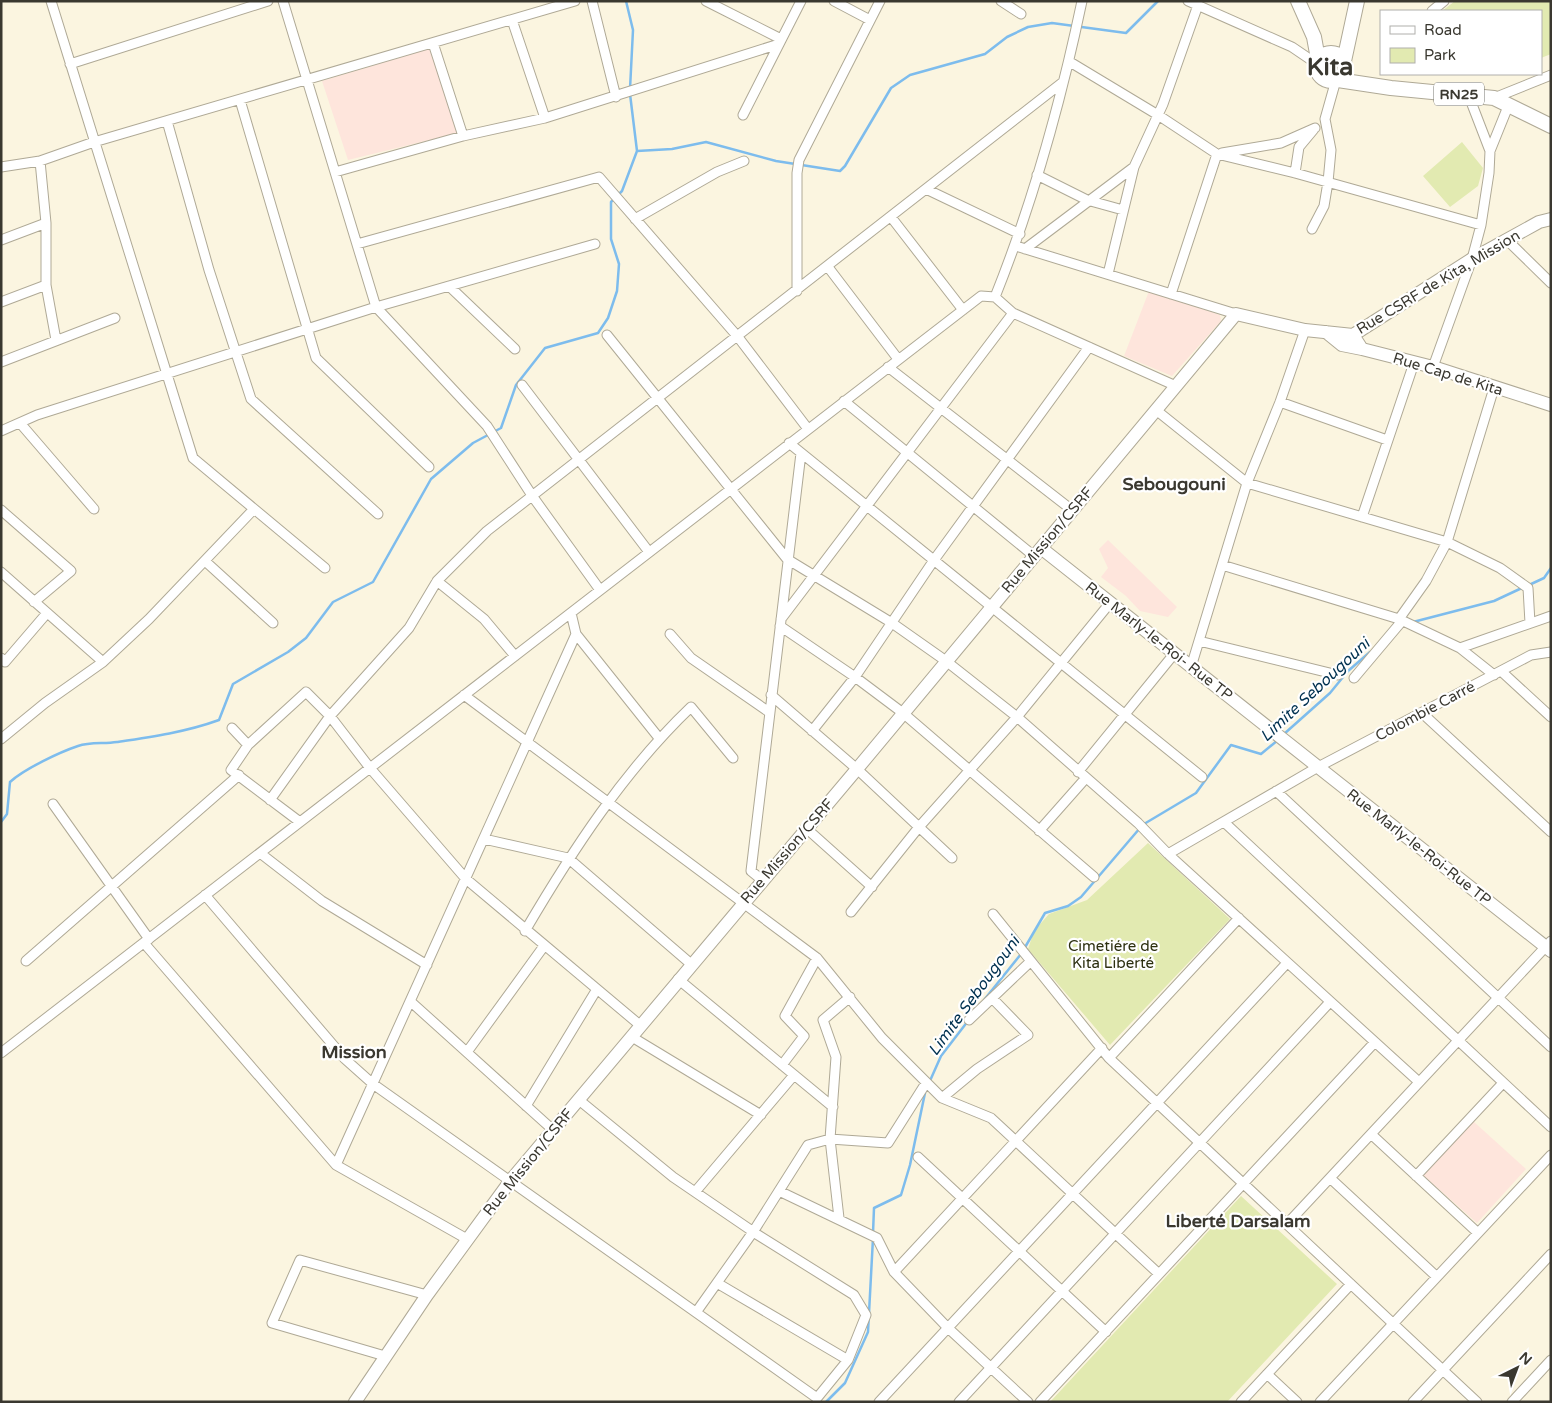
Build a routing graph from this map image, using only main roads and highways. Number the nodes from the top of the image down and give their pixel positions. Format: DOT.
graph roads {
  1 [pos="1298,1"];
  2 [pos="1357,1"];
  3 [pos="1348,31"];
  4 [pos="1321,58"];
  5 [pos="1344,63"];
  6 [pos="1337,80"];
  7 [pos="1360,83"];
  8 [pos="1551,126"];
  9 [pos="1551,219"];
  10 [pos="1236,314"];
  11 [pos="1326,332"];
  12 [pos="1353,335"];
  13 [pos="1362,349"];
  14 [pos="1551,405"];
  15 [pos="1038,552"];
  16 [pos="1288,742"];
  17 [pos="1549,946"];
  18 [pos="355,1402"];
  1 -- 4 [label="main road"];
  2 -- 3 [label="main road"];
  3 -- 4 [label="main road"];
  3 -- 5 [label="main road"];
  4 -- 5 [label="main road"];
  4 -- 6 [label="main road"];
  5 -- 6 [label="main road"];
  5 -- 7 [label="main road"];
  6 -- 7 [label="main road, RN25"];
  7 -- 8 [label="main road, RN25"];
  9 -- 12 [label="main road, Rue CSRF de Kita, Mission"];
  10 -- 11 [label="main road, Rue CSRF de Kita, Mission"];
  10 -- 15 [label="main road, Rue Mission/CSRF"];
  11 -- 12 [label="main road, Rue CSRF de Kita, Mission"];
  11 -- 13 [label="main road, Rue Cap de Kita"];
  12 -- 13 [label="main road"];
  13 -- 14 [label="main road, Rue Cap de Kita"];
  15 -- 16 [label="main road, Rue Marly-le-Roi- Rue TP"];
  15 -- 18 [label="main road, Rue Mission/CSRF"];
  16 -- 17 [label="main road, Rue Marly-le-Roi-Rue TP"];
}
